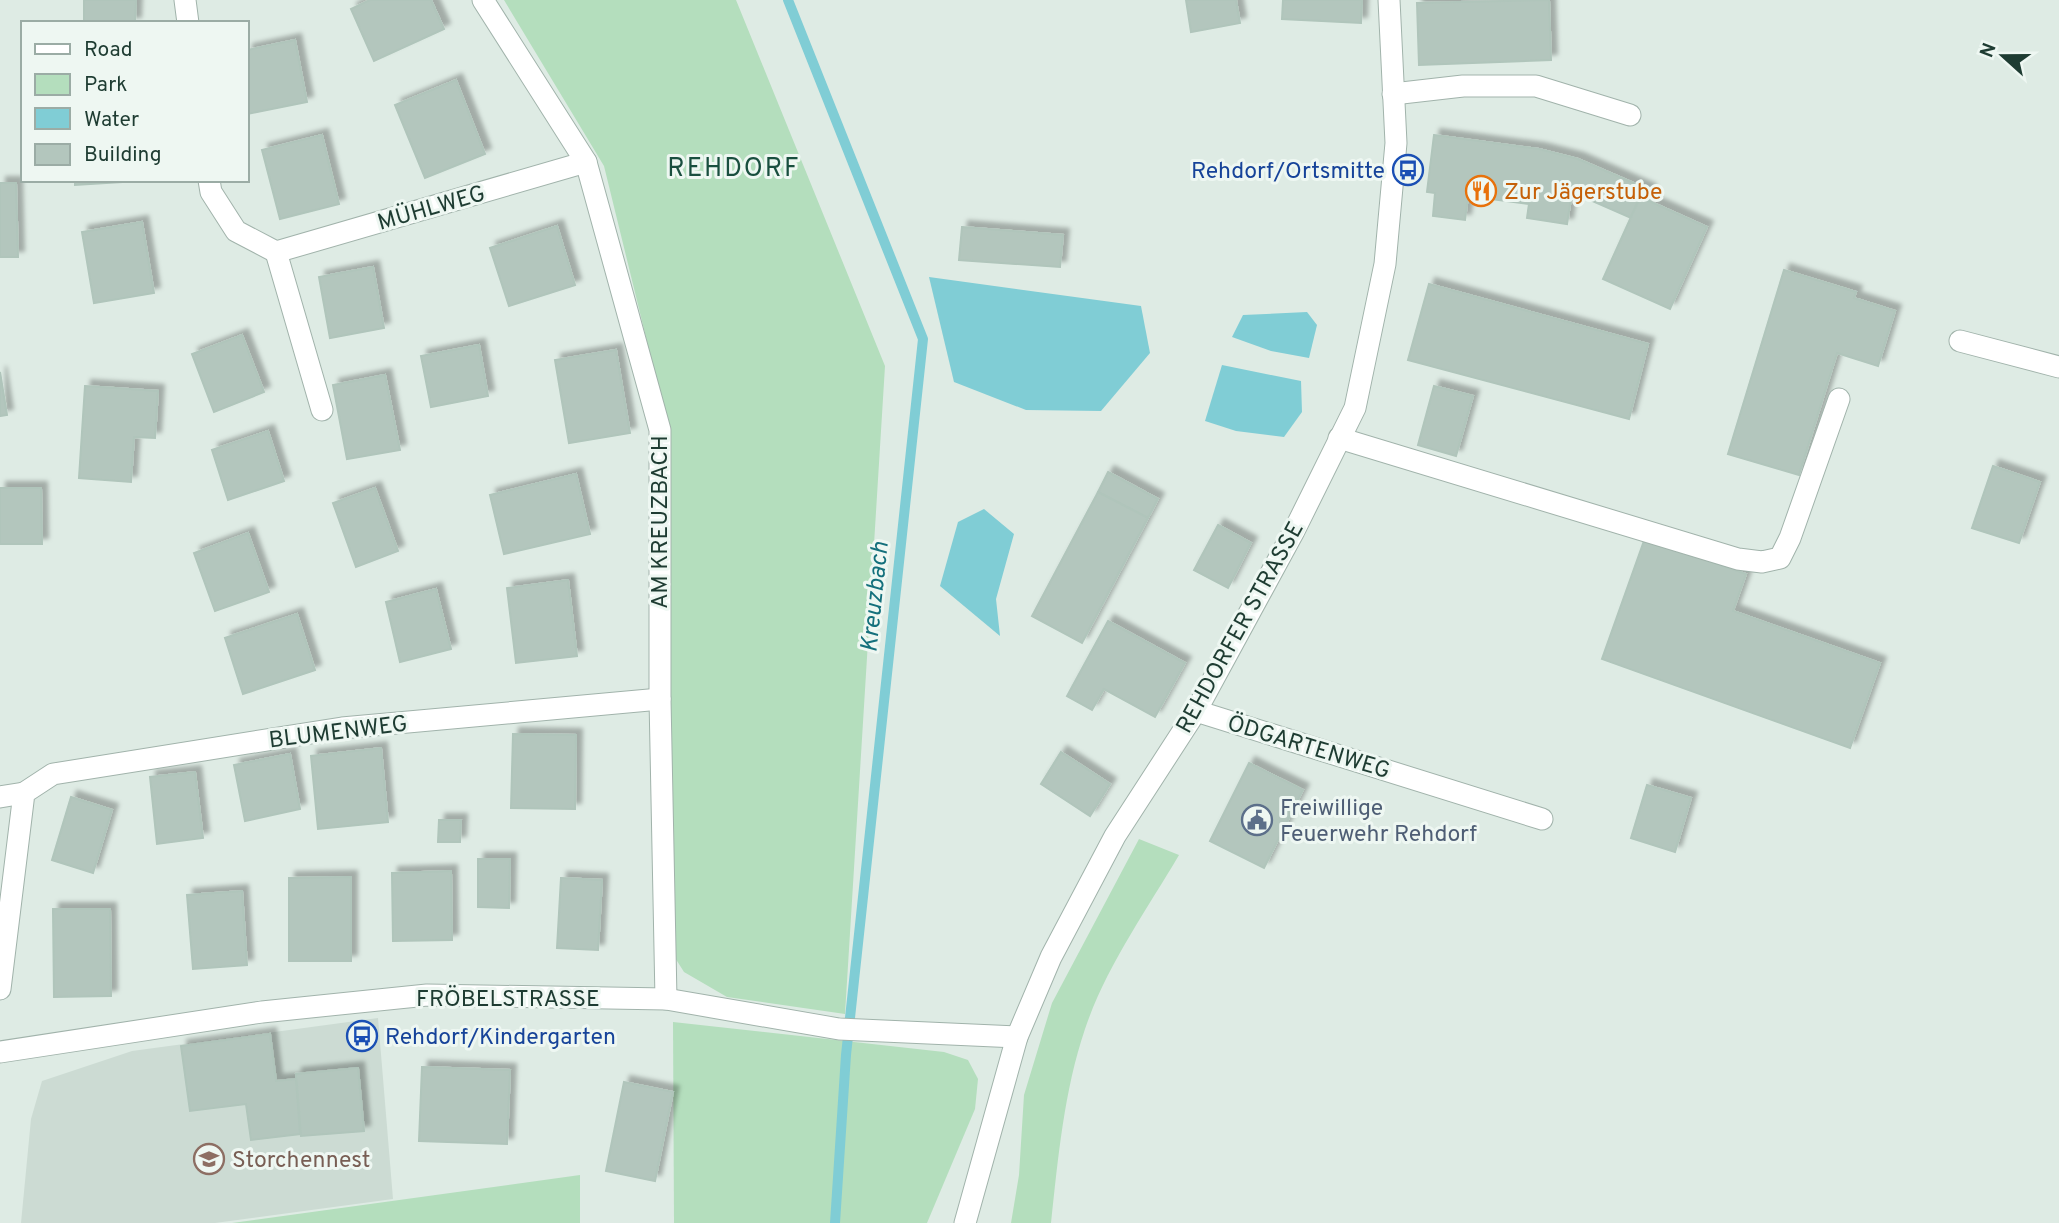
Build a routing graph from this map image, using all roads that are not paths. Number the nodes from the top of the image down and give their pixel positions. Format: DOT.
graph roads {
  1 [pos="185,0"];
  2 [pos="484,0"];
  3 [pos="1389,0"];
  4 [pos="188,21"];
  5 [pos="1393,94"];
  6 [pos="1630,115"];
  7 [pos="586,162"];
  8 [pos="209,182"];
  9 [pos="276,252"];
  10 [pos="1960,341"];
  11 [pos="2059,367"];
  12 [pos="1839,399"];
  13 [pos="322,410"];
  14 [pos="1339,438"];
  15 [pos="660,699"];
  16 [pos="1196,711"];
  17 [pos="24,793"];
  18 [pos="0,797"];
  19 [pos="1542,819"];
  20 [pos="0,989"];
  21 [pos="666,999"];
  22 [pos="1017,1037"];
  23 [pos="0,1052"];
  24 [pos="965,1223"];
  1 -- 4 [label="street"];
  2 -- 7 [label="street, AM KREUZBACH"];
  3 -- 5 [label="street, REHDORFER STRASSE"];
  5 -- 6 [label="street"];
  5 -- 14 [label="street, REHDORFER STRASSE"];
  7 -- 9 [label="street, MÜHLWEG"];
  7 -- 15 [label="street, AM KREUZBACH"];
  8 -- 9 [label="street"];
  9 -- 13 [label="street"];
  10 -- 11 [label="street"];
  12 -- 14 [label="street"];
  14 -- 16 [label="street, REHDORFER STRASSE"];
  15 -- 17 [label="street, BLUMENWEG"];
  15 -- 21 [label="street, AM KREUZBACH"];
  16 -- 19 [label="street, ÖDGARTENWEG"];
  16 -- 22 [label="street, REHDORFER STRASSE"];
  17 -- 18 [label="street, BLUMENWEG"];
  17 -- 20 [label="street"];
  21 -- 22 [label="street, FRÖBELSTRASSE"];
  21 -- 23 [label="street, FRÖBELSTRASSE"];
  22 -- 24 [label="street, REHDORFER STRASSE"];
}
